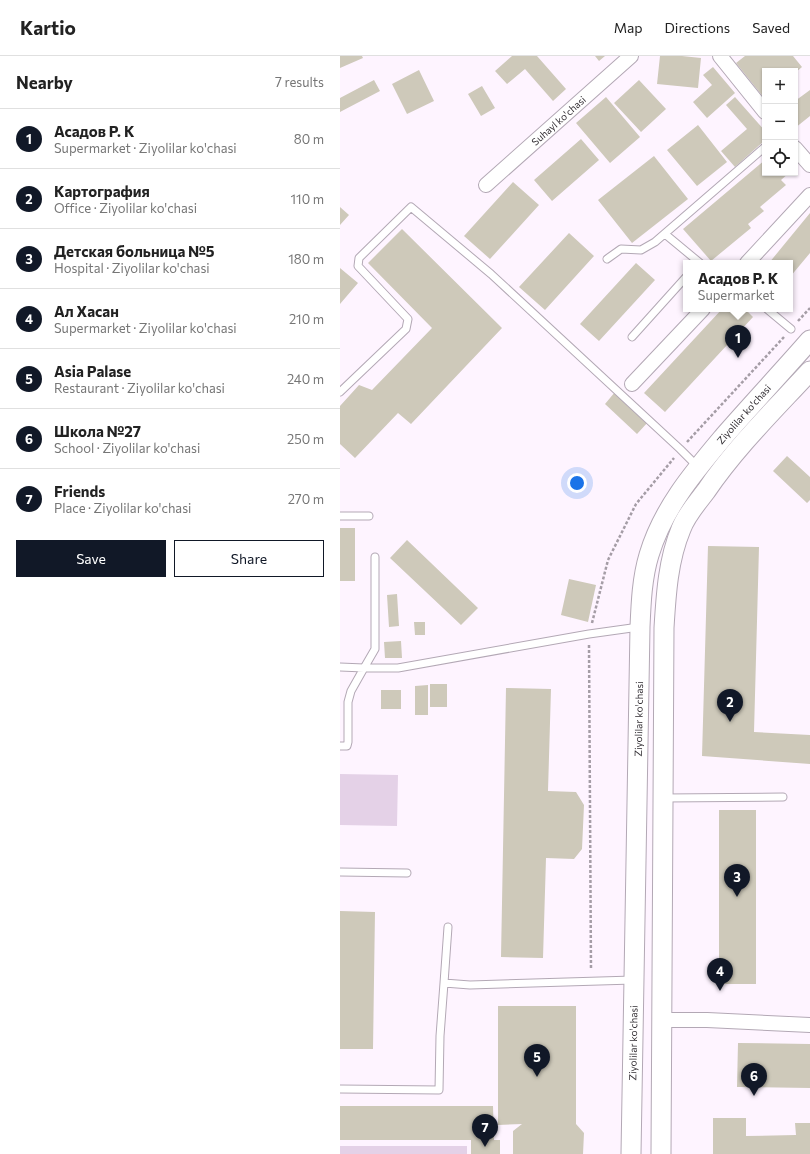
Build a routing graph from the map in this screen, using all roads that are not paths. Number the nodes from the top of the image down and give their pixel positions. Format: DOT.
graph roads {
  1 [pos="631,56"];
  2 [pos="720,56"];
  3 [pos="762,108"];
  4 [pos="762,150"];
  5 [pos="798,151"];
  6 [pos="810,165"];
  7 [pos="486,185"];
  8 [pos="810,195"];
  9 [pos="665,234"];
  10 [pos="607,259"];
  11 [pos="696,260"];
  12 [pos="750,260"];
  13 [pos="683,280"];
  14 [pos="700,312"];
  15 [pos="771,312"];
  16 [pos="792,329"];
  17 [pos="632,337"];
  18 [pos="810,340"];
  19 [pos="810,371"];
  20 [pos="632,384"];
  21 [pos="340,392"];
  22 [pos="698,467"];
  23 [pos="340,516"];
  24 [pos="368,516"];
  25 [pos="375,557"];
  26 [pos="640,627"];
  27 [pos="340,667"];
  28 [pos="364,668"];
  29 [pos="340,746"];
  30 [pos="783,797"];
  31 [pos="662,798"];
  32 [pos="340,872"];
  33 [pos="407,873"];
  34 [pos="448,927"];
  35 [pos="634,980"];
  36 [pos="444,983"];
  37 [pos="661,1020"];
  38 [pos="810,1025"];
  39 [pos="340,1089"];
  40 [pos="631,1154"];
  41 [pos="660,1154"];
  1 -- 7 [label="street, Suhayl ko'chasi"];
  2 -- 3 [label="street"];
  4 -- 9 [label="lane"];
  5 -- 6 [label="street"];
  8 -- 12 [label="street"];
  9 -- 10 [label="lane"];
  9 -- 11 [label="lane"];
  13 -- 17 [label="lane"];
  14 -- 20 [label="street"];
  15 -- 16 [label="lane"];
  18 -- 22 [label="main road, Ziyolilar ko'chasi"];
  19 -- 31 [label="main road, Ziyolilar ko'chasi"];
  21 -- 22 [label="lane"];
  22 -- 26 [label="main road, Ziyolilar ko'chasi"];
  23 -- 24 [label="lane"];
  25 -- 28 [label="lane"];
  26 -- 28 [label="lane"];
  26 -- 35 [label="main road, Ziyolilar ko'chasi"];
  27 -- 28 [label="lane"];
  28 -- 29 [label="lane"];
  30 -- 31 [label="lane"];
  31 -- 37 [label="main road, Ziyolilar ko'chasi"];
  32 -- 33 [label="lane"];
  34 -- 36 [label="lane"];
  35 -- 36 [label="lane"];
  35 -- 40 [label="main road, Ziyolilar ko'chasi"];
  36 -- 39 [label="lane"];
  37 -- 38 [label="street"];
  37 -- 41 [label="main road, Ziyolilar ko'chasi"];
}
